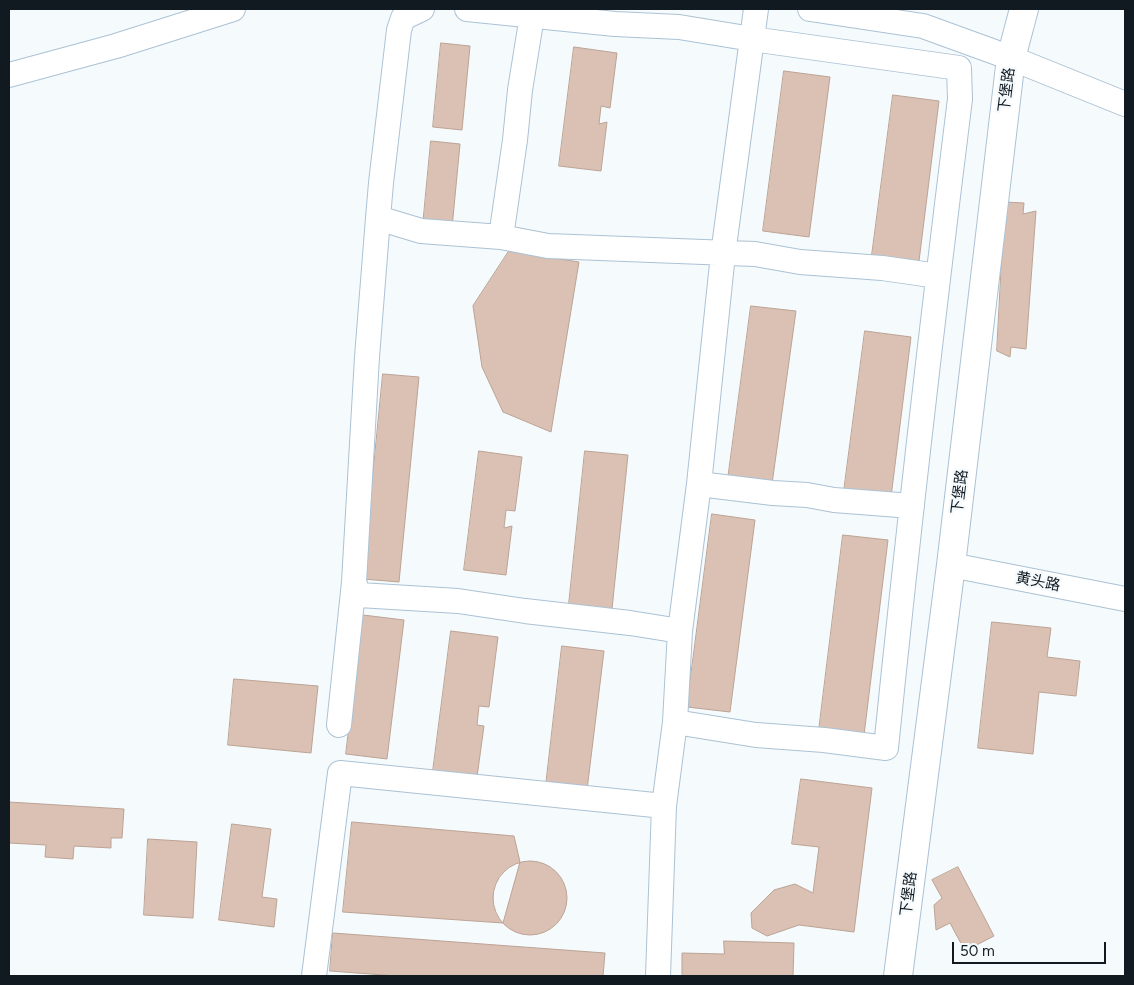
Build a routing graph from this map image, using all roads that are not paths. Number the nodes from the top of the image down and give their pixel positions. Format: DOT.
graph roads {
  1 [pos="233,9"];
  2 [pos="422,9"];
  3 [pos="467,9"];
  4 [pos="756,9"];
  5 [pos="810,9"];
  6 [pos="1024,9"];
  7 [pos="532,16"];
  8 [pos="752,39"];
  9 [pos="1011,58"];
  10 [pos="9,75"];
  11 [pos="1125,104"];
  12 [pos="378,218"];
  13 [pos="501,237"];
  14 [pos="723,254"];
  15 [pos="938,276"];
  16 [pos="699,484"];
  17 [pos="912,506"];
  18 [pos="951,566"];
  19 [pos="354,582"];
  20 [pos="1125,598"];
  21 [pos="680,632"];
  22 [pos="675,722"];
  23 [pos="339,725"];
  24 [pos="664,806"];
  25 [pos="314,976"];
  26 [pos="658,976"];
  27 [pos="898,976"];
  1 -- 10 [label="street"];
  2 -- 12 [label="street"];
  3 -- 7 [label="street"];
  4 -- 8 [label="street"];
  5 -- 9 [label="street"];
  6 -- 9 [label="street, 下堡路"];
  7 -- 8 [label="street"];
  7 -- 13 [label="street"];
  8 -- 14 [label="street"];
  8 -- 15 [label="street"];
  9 -- 11 [label="street"];
  9 -- 18 [label="street, 下堡路"];
  12 -- 13 [label="street"];
  12 -- 19 [label="street"];
  13 -- 14 [label="street"];
  14 -- 15 [label="street"];
  14 -- 16 [label="street"];
  15 -- 17 [label="street"];
  16 -- 17 [label="street"];
  16 -- 21 [label="street"];
  17 -- 22 [label="street"];
  18 -- 20 [label="street, 黄头路"];
  18 -- 27 [label="street, 下堡路"];
  19 -- 21 [label="street"];
  19 -- 23 [label="street"];
  21 -- 22 [label="street"];
  22 -- 24 [label="street"];
  24 -- 25 [label="street"];
  24 -- 26 [label="street"];
}
